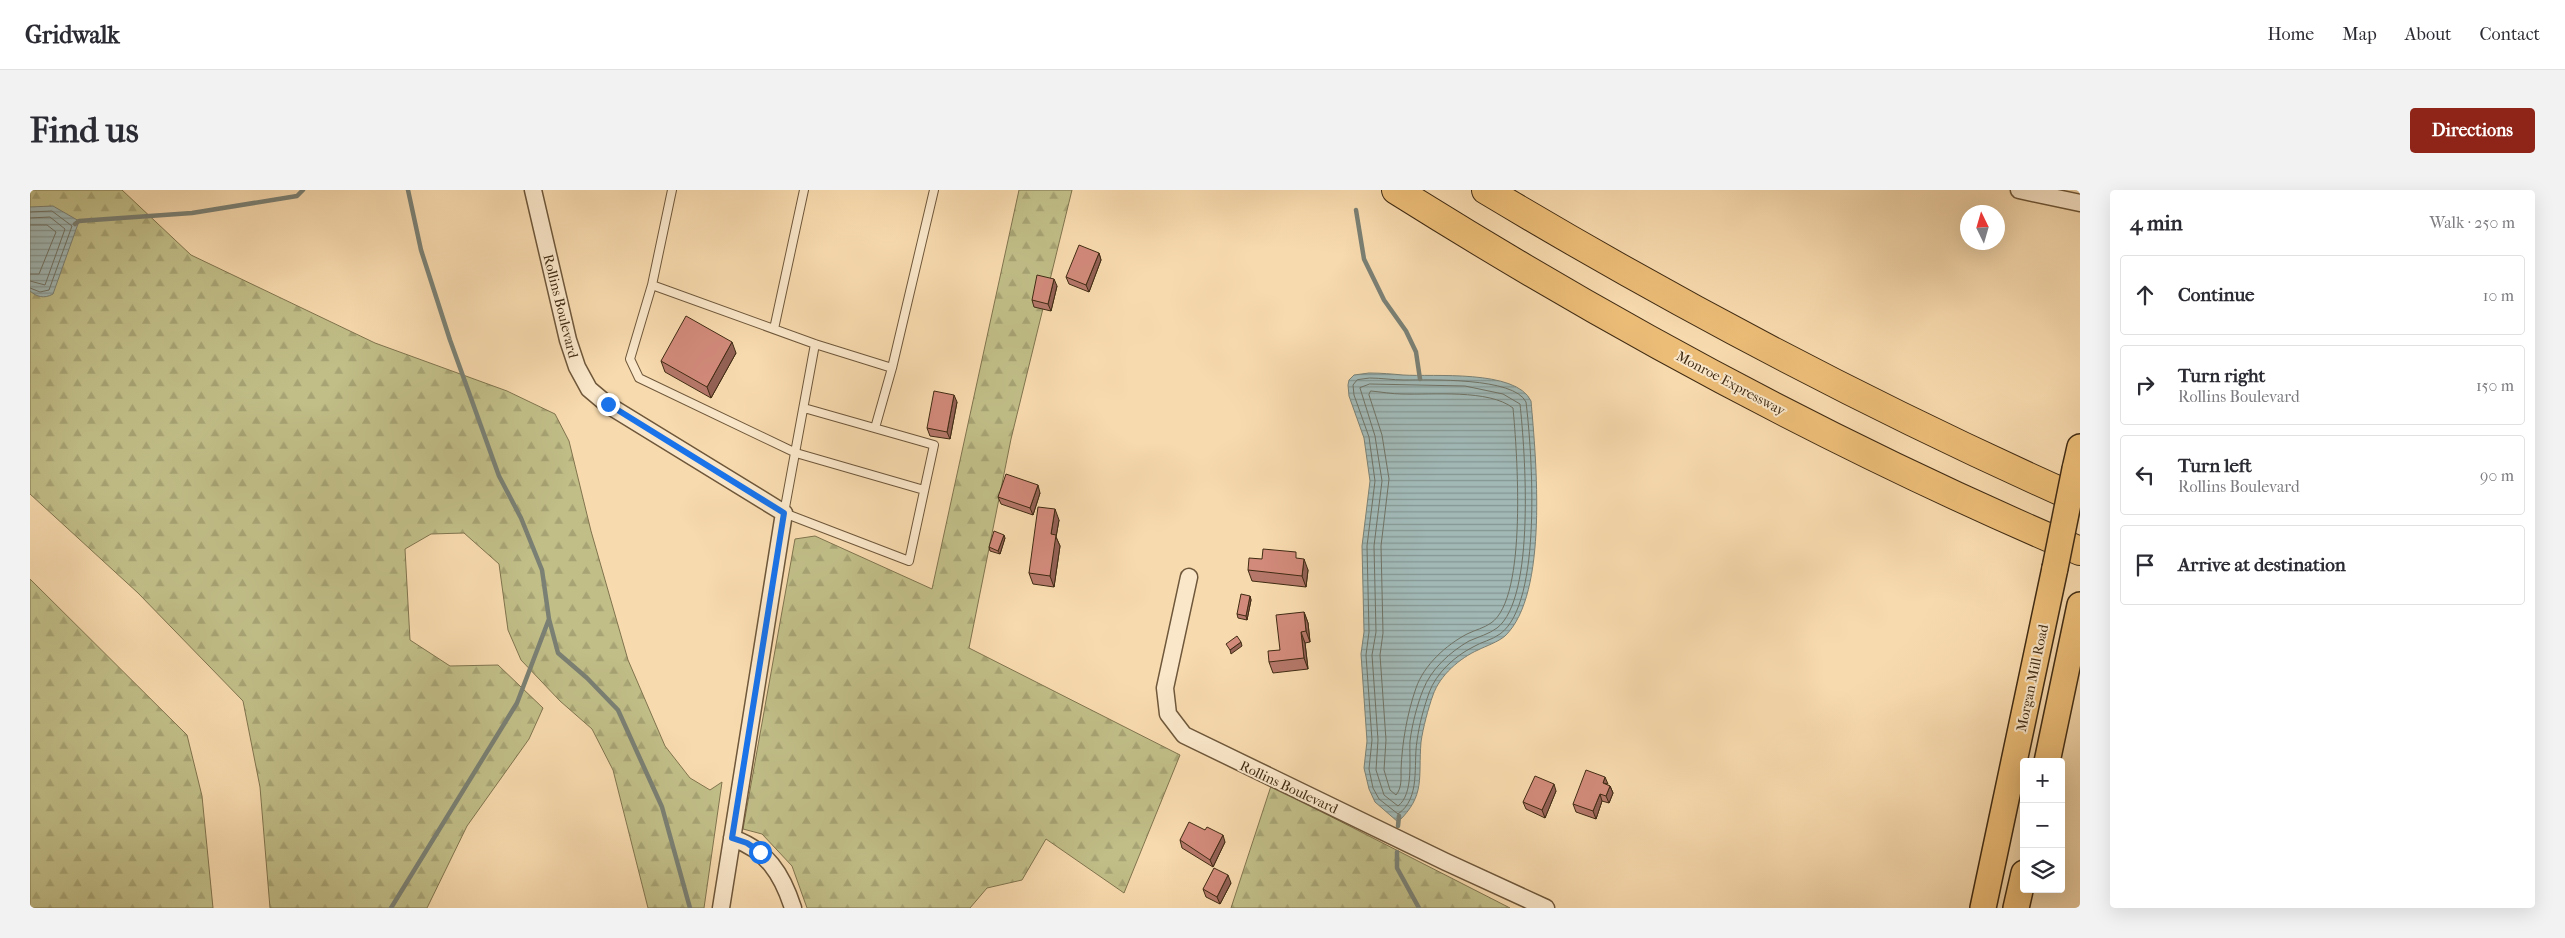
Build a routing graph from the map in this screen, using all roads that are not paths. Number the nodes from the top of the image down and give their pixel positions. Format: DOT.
graph roads {
  1 [pos="532,190"];
  2 [pos="672,190"];
  3 [pos="804,190"];
  4 [pos="934,190"];
  5 [pos="1396,190"];
  6 [pos="1486,190"];
  7 [pos="2019,190"];
  8 [pos="2080,203"];
  9 [pos="652,285"];
  10 [pos="774,329"];
  11 [pos="815,344"];
  12 [pos="892,368"];
  13 [pos="804,408"];
  14 [pos="875,428"];
  15 [pos="796,453"];
  16 [pos="2078,458"];
  17 [pos="924,490"];
  18 [pos="2080,500"];
  19 [pos="784,513"];
  20 [pos="2080,551"];
  21 [pos="1188,577"];
  22 [pos="2080,605"];
  23 [pos="2048,758"];
  24 [pos="732,838"];
  25 [pos="2020,890"];
  26 [pos="721,908"];
  27 [pos="793,908"];
  28 [pos="1546,908"];
  29 [pos="1983,908"];
  30 [pos="2016,908"];
  1 -- 19 [label="street, Rollins Boulevard"];
  2 -- 9 [label="lane"];
  3 -- 10 [label="lane"];
  4 -- 12 [label="lane"];
  5 -- 20 [label="highway, Monroe Expressway"];
  6 -- 18 [label="highway"];
  7 -- 8 [label="street"];
  9 -- 10 [label="lane"];
  9 -- 15 [label="lane"];
  10 -- 11 [label="lane"];
  11 -- 12 [label="lane"];
  11 -- 13 [label="lane"];
  12 -- 14 [label="lane"];
  13 -- 14 [label="lane"];
  13 -- 15 [label="lane"];
  14 -- 17 [label="lane"];
  15 -- 17 [label="lane"];
  15 -- 19 [label="lane"];
  16 -- 29 [label="main road, Morgan Mill Road, bridge"];
  17 -- 19 [label="lane"];
  19 -- 24 [label="street"];
  21 -- 28 [label="street, Rollins Boulevard"];
  22 -- 23 [label="main road"];
  24 -- 26 [label="street"];
  24 -- 27 [label="street"];
  25 -- 30 [label="main road"];
}
